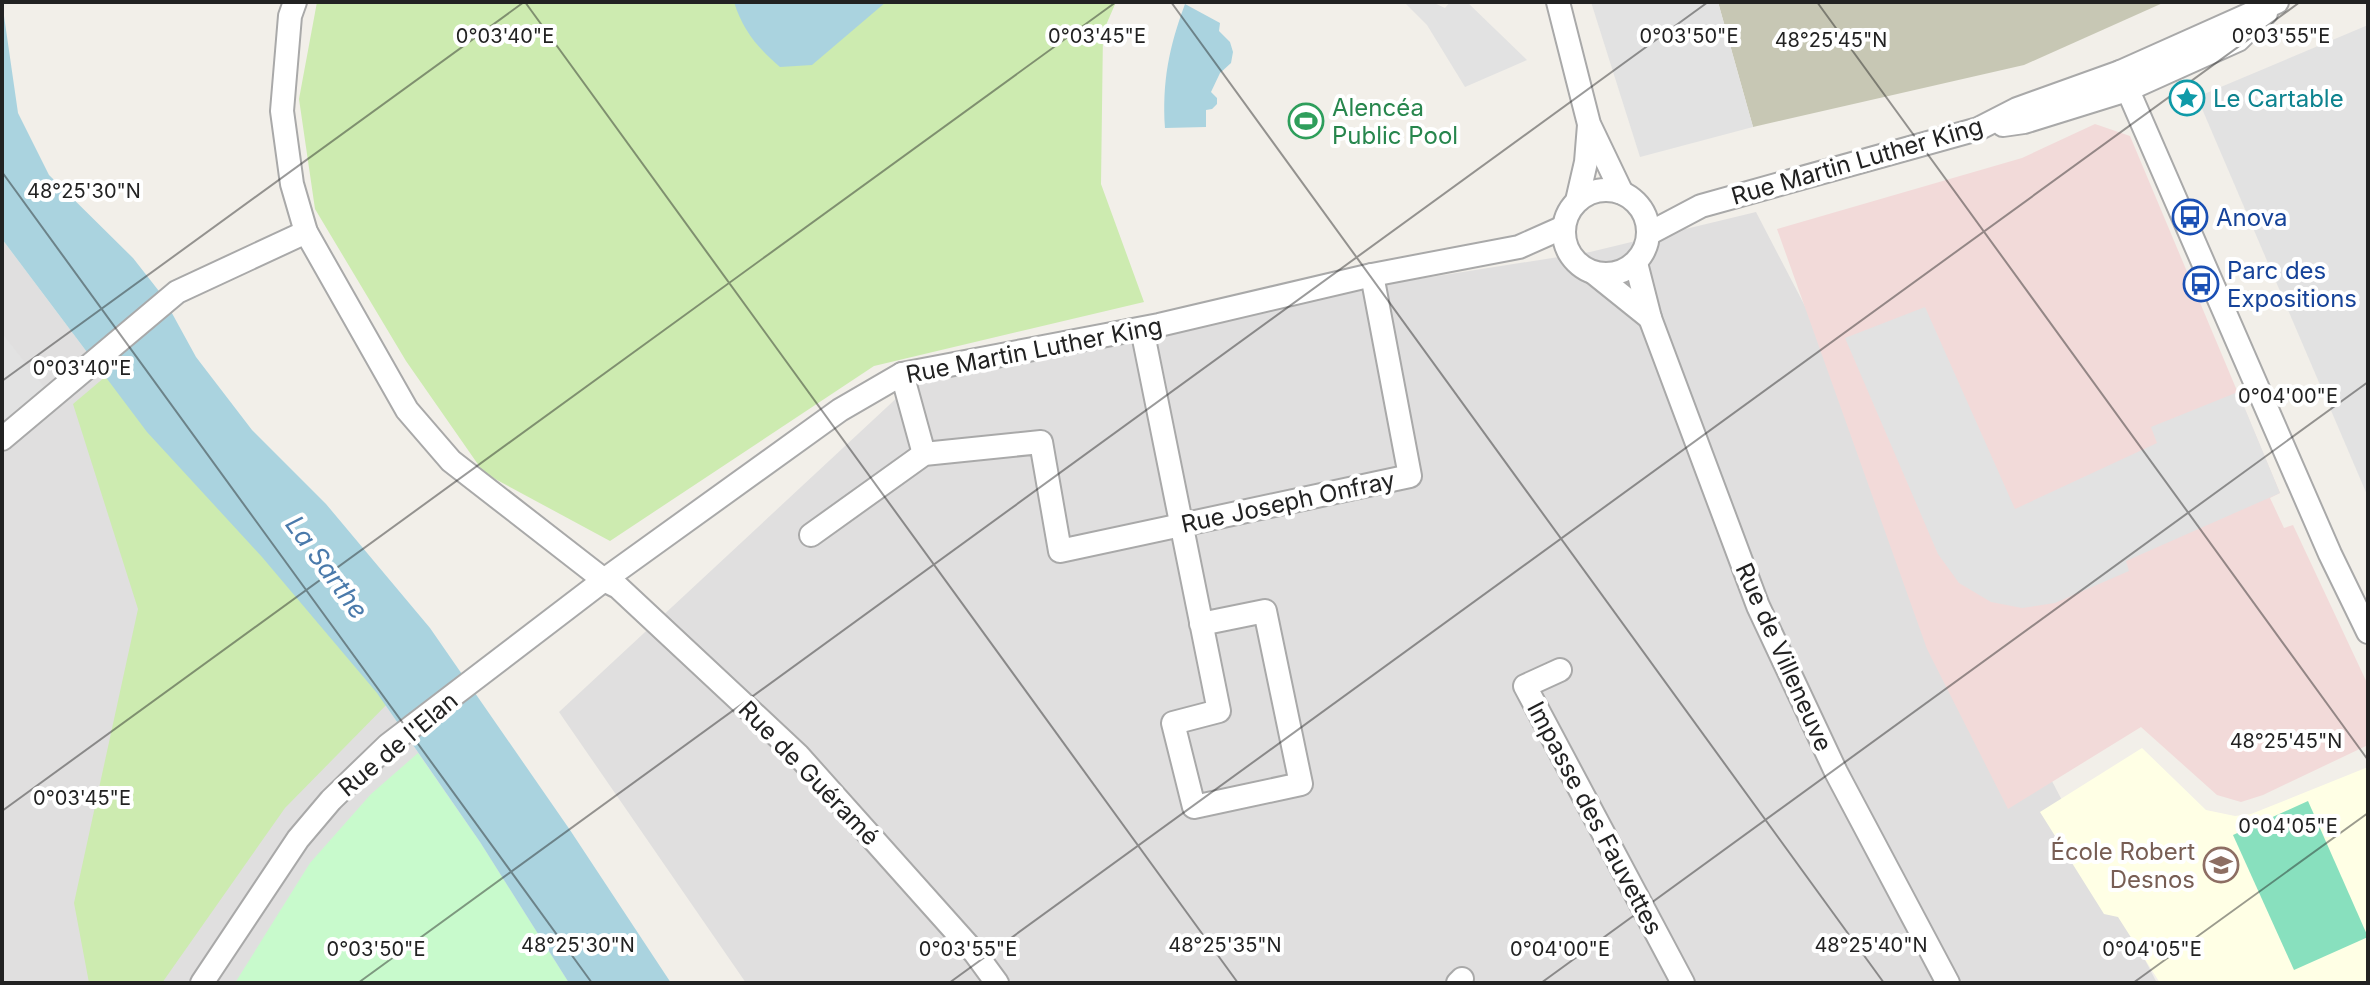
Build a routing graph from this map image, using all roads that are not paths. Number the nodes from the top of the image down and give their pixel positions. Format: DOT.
graph roads {
  1 [pos="295,2"];
  2 [pos="1558,2"];
  3 [pos="2278,2"];
  4 [pos="2124,81"];
  5 [pos="1589,124"];
  6 [pos="1631,200"];
  7 [pos="1577,201"];
  8 [pos="1701,206"];
  9 [pos="1564,227"];
  10 [pos="306,232"];
  11 [pos="1648,234"];
  12 [pos="1519,247"];
  13 [pos="1569,254"];
  14 [pos="1636,263"];
  15 [pos="1594,273"];
  16 [pos="1372,275"];
  17 [pos="1650,318"];
  18 [pos="1142,329"];
  19 [pos="902,374"];
  20 [pos="2,439"];
  21 [pos="924,454"];
  22 [pos="1182,525"];
  23 [pos="811,535"];
  24 [pos="604,580"];
  25 [pos="1201,624"];
  26 [pos="2368,632"];
  27 [pos="1560,670"];
  28 [pos="202,983"];
  29 [pos="997,983"];
  30 [pos="1683,983"];
  31 [pos="1948,983"];
  1 -- 10 [label="street, Rue de Guéramé"];
  2 -- 5 [label="street"];
  3 -- 4 [label="street, Rue Martin Luther King"];
  4 -- 8 [label="street, Rue Martin Luther King"];
  4 -- 26 [label="street"];
  5 -- 6 [label="street"];
  5 -- 7 [label="street"];
  6 -- 7 [label="street"];
  6 -- 8 [label="street, Rue Martin Luther King"];
  6 -- 11 [label="street"];
  7 -- 9 [label="street"];
  8 -- 11 [label="street, Rue Martin Luther King"];
  9 -- 12 [label="street, Rue Martin Luther King"];
  9 -- 13 [label="street"];
  10 -- 20 [label="street"];
  10 -- 24 [label="street, Rue de Guéramé"];
  11 -- 14 [label="street"];
  12 -- 13 [label="street, Rue Martin Luther King"];
  12 -- 16 [label="street, Rue Martin Luther King"];
  13 -- 15 [label="street"];
  14 -- 15 [label="street"];
  14 -- 17 [label="street, Rue de Villeneuve"];
  15 -- 17 [label="street"];
  16 -- 18 [label="street, Rue Martin Luther King"];
  16 -- 22 [label="street, Rue Joseph Onfray"];
  17 -- 31 [label="street, Rue de Villeneuve"];
  18 -- 19 [label="street, Rue Martin Luther King"];
  18 -- 22 [label="street"];
  19 -- 21 [label="street"];
  19 -- 24 [label="street, Rue Martin Luther King"];
  21 -- 22 [label="street, Rue Joseph Onfray"];
  21 -- 23 [label="street"];
  22 -- 25 [label="street"];
  24 -- 28 [label="street, Rue de l'Elan"];
  24 -- 29 [label="street, Rue de Guéramé"];
  25 -- 25 [label="street"];
  27 -- 30 [label="street, Impasse des Fauvettes"];
}
